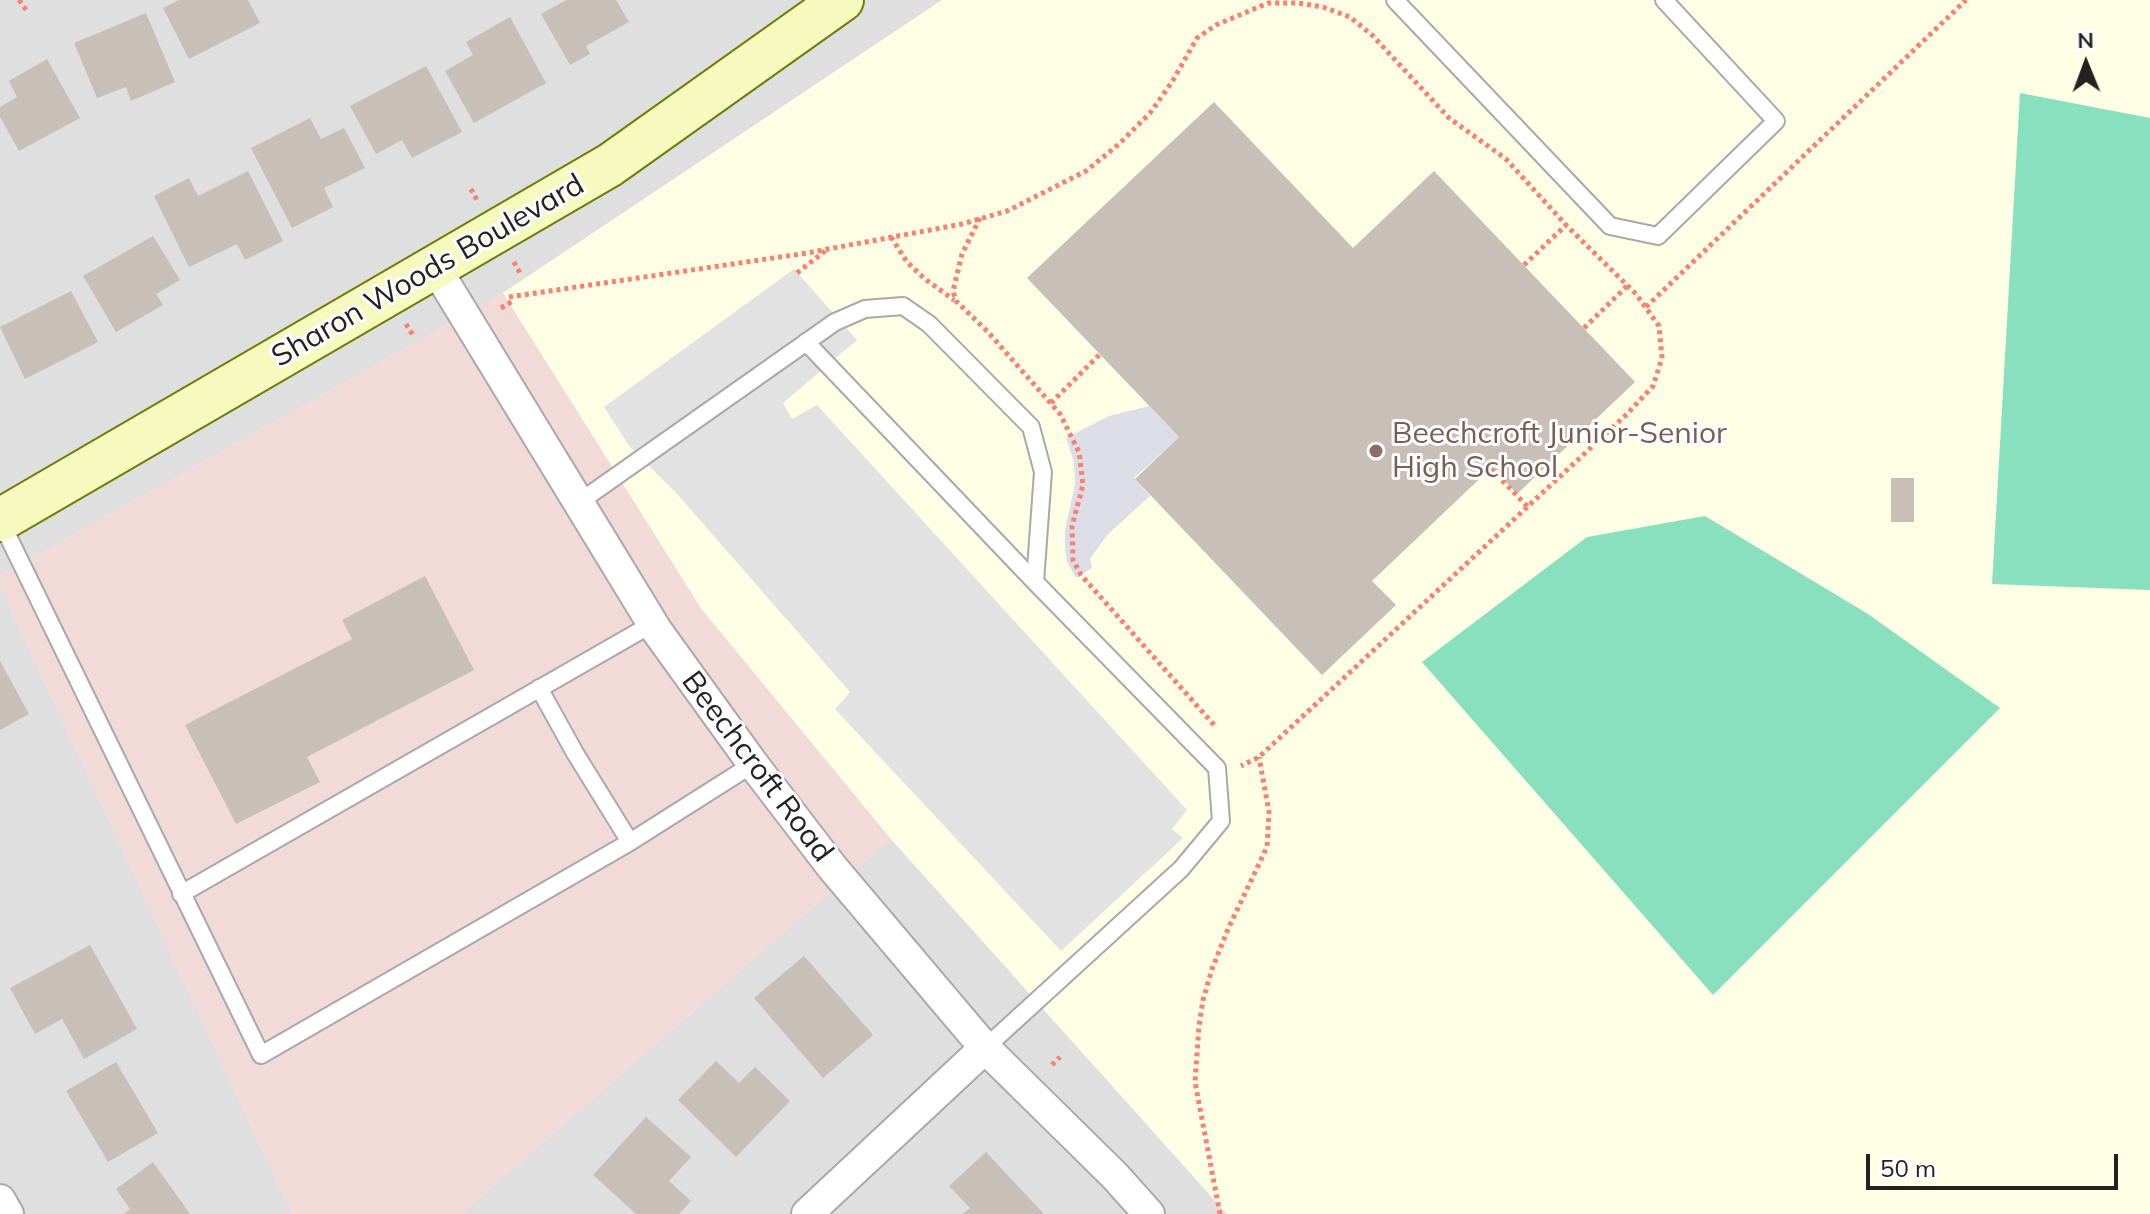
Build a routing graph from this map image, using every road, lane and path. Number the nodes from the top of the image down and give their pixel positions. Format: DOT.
graph roads {
  1 [pos="19,0"];
  2 [pos="842,0"];
  3 [pos="1395,0"];
  4 [pos="1664,0"];
  5 [pos="1966,0"];
  6 [pos="27,11"];
  7 [pos="980,218"];
  8 [pos="1566,225"];
  9 [pos="891,237"];
  10 [pos="828,248"];
  11 [pos="1524,265"];
  12 [pos="435,267"];
  13 [pos="797,273"];
  14 [pos="1627,286"];
  15 [pos="956,301"];
  16 [pos="1646,307"];
  17 [pos="501,308"];
  18 [pos="1584,328"];
  19 [pos="806,342"];
  20 [pos="1100,354"];
  21 [pos="1051,403"];
  22 [pos="1491,469"];
  23 [pos="578,503"];
  24 [pos="1528,507"];
  25 [pos="0,520"];
  26 [pos="1035,582"];
  27 [pos="652,624"];
  28 [pos="539,688"];
  29 [pos="1221,732"];
  30 [pos="1237,753"];
  31 [pos="1259,757"];
  32 [pos="753,764"];
  33 [pos="1244,764"];
  34 [pos="1218,777"];
  35 [pos="630,842"];
  36 [pos="181,894"];
  37 [pos="985,1048"];
  38 [pos="1060,1057"];
  39 [pos="1052,1065"];
  40 [pos="0,1200"];
  41 [pos="8,1214"];
  42 [pos="807,1214"];
  43 [pos="1149,1214"];
  44 [pos="1220,1214"];
  1 -- 6 [label="path"];
  2 -- 12 [label="street, Sharon Woods Boulevard"];
  3 -- 4 [label="lane"];
  5 -- 16 [label="path"];
  7 -- 8 [label="path"];
  7 -- 9 [label="path"];
  7 -- 15 [label="path"];
  8 -- 11 [label="path"];
  8 -- 14 [label="path"];
  9 -- 10 [label="path"];
  9 -- 15 [label="path"];
  10 -- 13 [label="path"];
  10 -- 17 [label="path"];
  12 -- 23 [label="street, Beechcroft Road"];
  12 -- 25 [label="street, Sharon Woods Boulevard"];
  14 -- 16 [label="path"];
  14 -- 18 [label="path"];
  15 -- 21 [label="path"];
  16 -- 24 [label="path"];
  19 -- 23 [label="lane"];
  19 -- 26 [label="lane"];
  19 -- 26 [label="lane"];
  20 -- 21 [label="path"];
  21 -- 29 [label="path"];
  22 -- 24 [label="path"];
  23 -- 27 [label="street, Beechcroft Road"];
  24 -- 31 [label="path"];
  25 -- 36 [label="lane"];
  26 -- 34 [label="lane"];
  27 -- 28 [label="lane"];
  27 -- 32 [label="street, Beechcroft Road"];
  28 -- 35 [label="lane"];
  28 -- 36 [label="lane"];
  30 -- 33 [label="path"];
  31 -- 33 [label="path"];
  31 -- 44 [label="path"];
  32 -- 35 [label="lane"];
  32 -- 37 [label="street, Beechcroft Road"];
  33 -- 34 [label="path"];
  34 -- 37 [label="lane"];
  35 -- 36 [label="lane"];
  37 -- 42 [label="street"];
  37 -- 43 [label="street, Beechcroft Road"];
  38 -- 39 [label="path"];
  40 -- 41 [label="street"];
}
